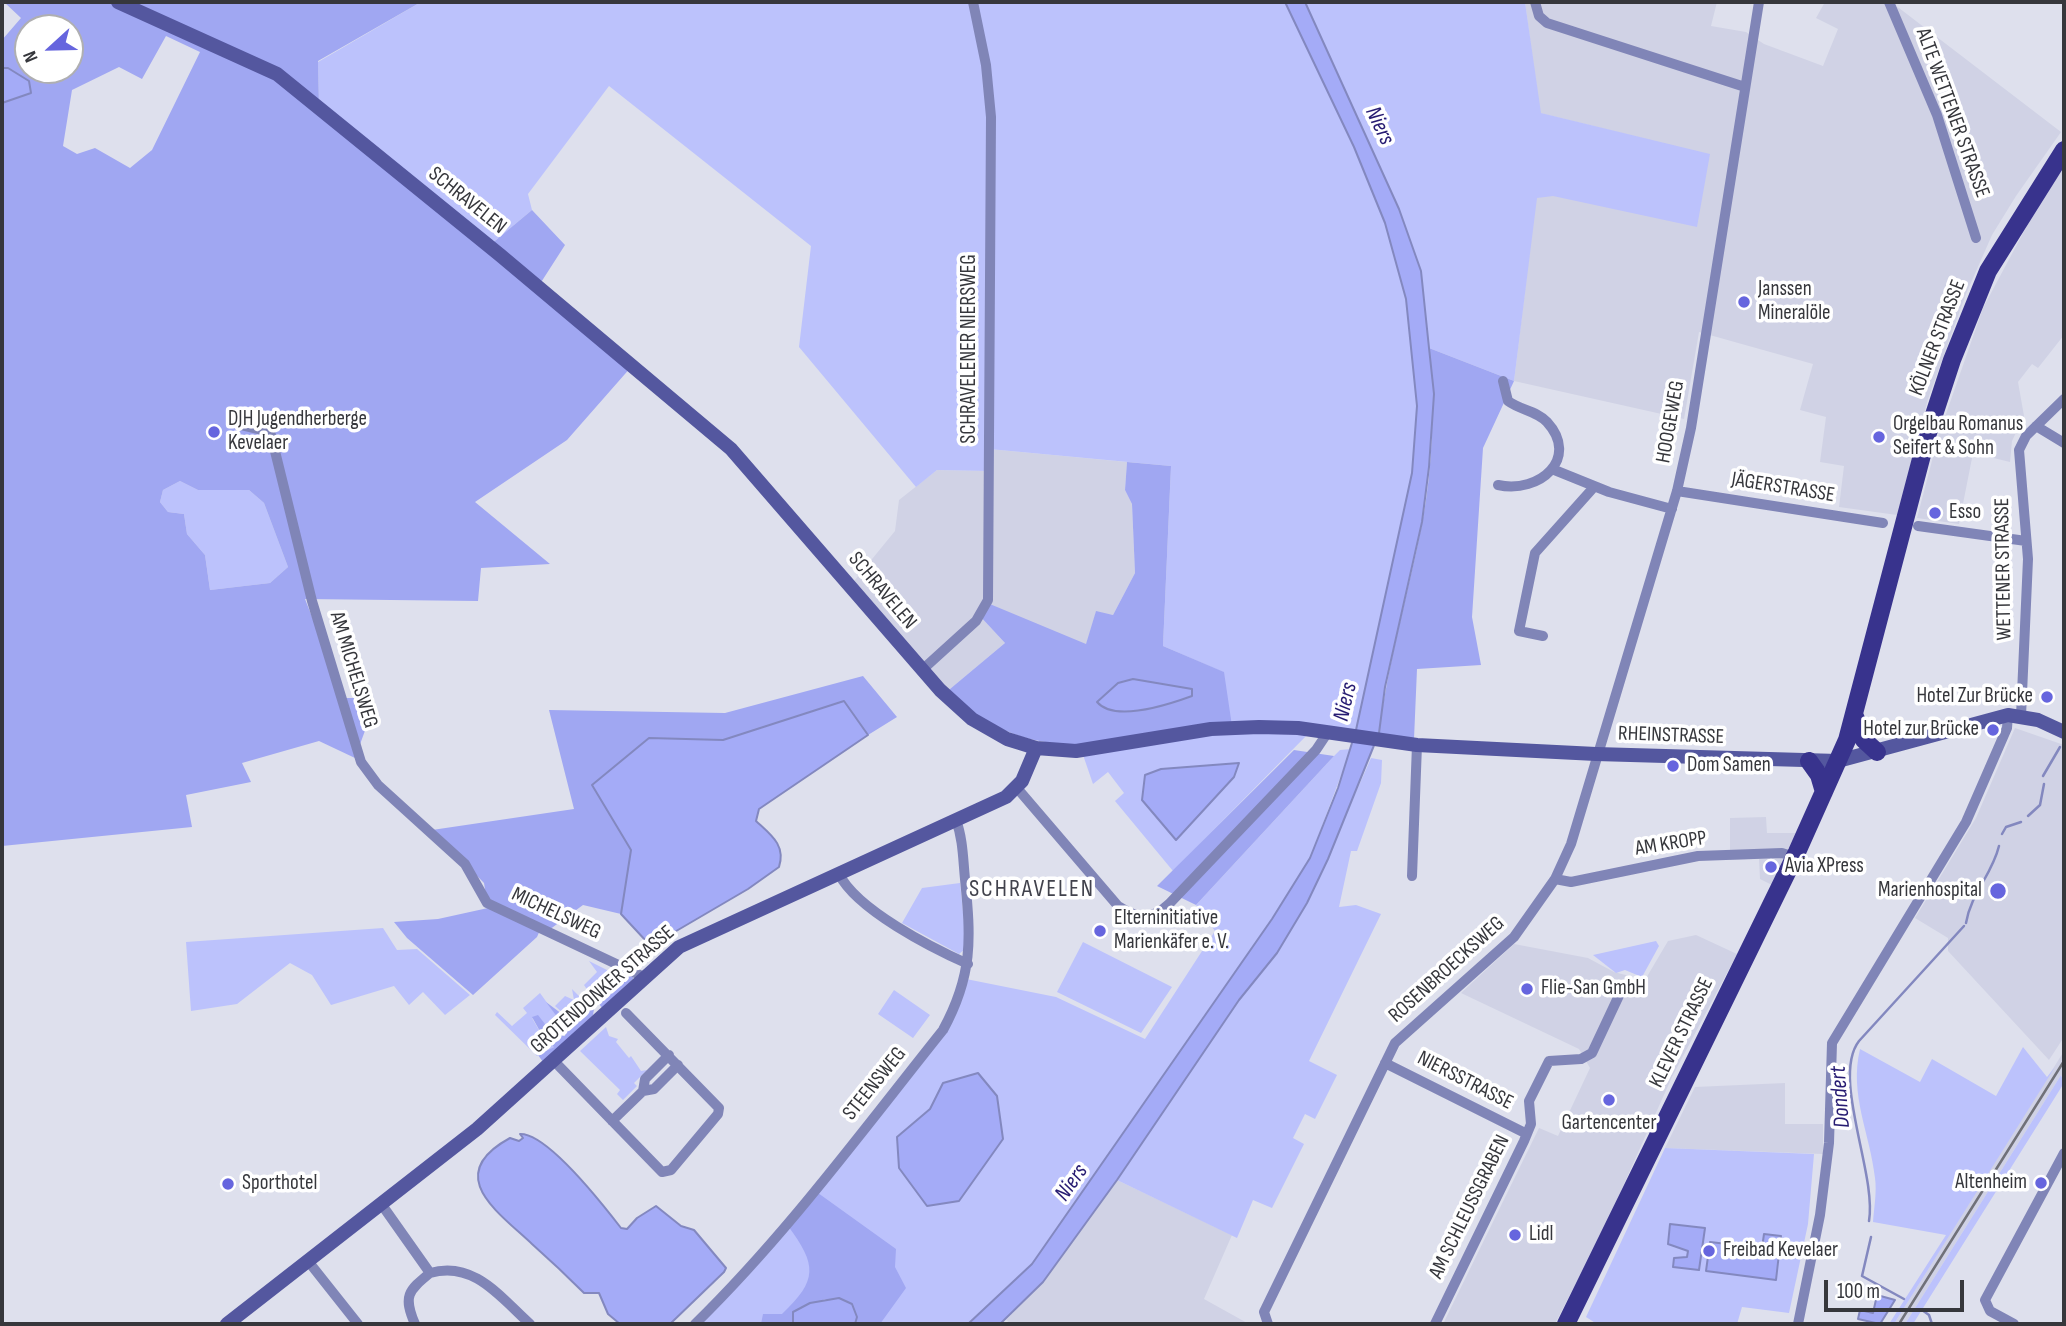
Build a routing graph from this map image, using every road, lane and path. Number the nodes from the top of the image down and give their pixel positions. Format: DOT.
graph roads {
  1 [pos="118,2"];
  2 [pos="974,2"];
  3 [pos="1535,2"];
  4 [pos="1759,2"];
  5 [pos="1889,2"];
  6 [pos="1745,87"];
  7 [pos="2064,150"];
  8 [pos="1976,238"];
  9 [pos="1503,381"];
  10 [pos="2064,399"];
  11 [pos="240,425"];
  12 [pos="2036,426"];
  13 [pos="2064,443"];
  14 [pos="1552,469"];
  15 [pos="1499,485"];
  16 [pos="1594,487"];
  17 [pos="1677,491"];
  18 [pos="1672,509"];
  19 [pos="1883,523"];
  20 [pos="1918,526"];
  21 [pos="2026,541"];
  22 [pos="1543,636"];
  23 [pos="922,670"];
  24 [pos="1854,713"];
  25 [pos="2015,716"];
  26 [pos="2064,732"];
  27 [pos="1335,733"];
  28 [pos="1417,745"];
  29 [pos="1035,748"];
  30 [pos="1877,752"];
  31 [pos="1596,754"];
  32 [pos="1810,761"];
  33 [pos="1838,761"];
  34 [pos="1017,788"];
  35 [pos="1824,792"];
  36 [pos="956,820"];
  37 [pos="1795,857"];
  38 [pos="839,874"];
  39 [pos="1412,876"];
  40 [pos="1555,879"];
  41 [pos="487,903"];
  42 [pos="968,964"];
  43 [pos="646,978"];
  44 [pos="1623,987"];
  45 [pos="626,1013"];
  46 [pos="669,1055"];
  47 [pos="554,1061"];
  48 [pos="1385,1063"];
  49 [pos="678,1065"];
  50 [pos="643,1091"];
  51 [pos="612,1121"];
  52 [pos="1527,1134"];
  53 [pos="2064,1153"];
  54 [pos="382,1205"];
  55 [pos="308,1261"];
  56 [pos="430,1273"];
  57 [pos="228,1324"];
  58 [pos="358,1324"];
  59 [pos="415,1324"];
  60 [pos="530,1324"];
  61 [pos="695,1324"];
  62 [pos="1268,1324"];
  63 [pos="1435,1324"];
  64 [pos="1566,1324"];
  65 [pos="1798,1324"];
  66 [pos="2014,1324"];
  1 -- 23 [label="main road, SCHRAVELEN"];
  2 -- 23 [label="street, SCHRAVELENER NIERSWEG"];
  3 -- 6 [label="street"];
  4 -- 6 [label="street, HOOGEWEG"];
  5 -- 8 [label="street, ALTE WETTENER STRASSE"];
  6 -- 17 [label="street, HOOGEWEG"];
  7 -- 24 [label="main road, KÖLNER STRASSE"];
  9 -- 14 [label="street"];
  10 -- 12 [label="street, WETTENER STRASSE"];
  11 -- 41 [label="street, AM MICHELSWEG"];
  12 -- 13 [label="street"];
  12 -- 21 [label="street, WETTENER STRASSE"];
  14 -- 15 [label="street"];
  14 -- 16 [label="street"];
  16 -- 18 [label="street"];
  16 -- 22 [label="street"];
  17 -- 18 [label="street, HOOGEWEG"];
  17 -- 19 [label="street, JÄGERSTRASSE"];
  18 -- 31 [label="street, HOOGEWEG"];
  20 -- 21 [label="street"];
  21 -- 25 [label="street, WETTENER STRASSE"];
  23 -- 29 [label="main road, SCHRAVELEN"];
  24 -- 30 [label="main road"];
  24 -- 33 [label="main road, KÖLNER STRASSE"];
  25 -- 26 [label="main road"];
  25 -- 30 [label="main road, RHEINSTRASSE"];
  25 -- 65 [label="street, WETTENER STRASSE"];
  27 -- 28 [label="main road, RHEINSTRASSE"];
  27 -- 29 [label="main road, SCHRAVELEN"];
  27 -- 34 [label="street"];
  28 -- 31 [label="main road, RHEINSTRASSE"];
  28 -- 39 [label="street"];
  29 -- 34 [label="main road"];
  30 -- 33 [label="main road, RHEINSTRASSE"];
  31 -- 32 [label="main road, RHEINSTRASSE"];
  31 -- 40 [label="street, ROSENBROECKSWEG"];
  32 -- 33 [label="main road, RHEINSTRASSE"];
  32 -- 35 [label="main road"];
  33 -- 35 [label="main road, KLEVER STRASSE"];
  34 -- 36 [label="main road, GROTENDONKER STRASSE"];
  35 -- 37 [label="main road, KLEVER STRASSE"];
  36 -- 38 [label="main road, GROTENDONKER STRASSE"];
  36 -- 42 [label="street, STEENSWEG"];
  37 -- 40 [label="street, AM KROPP"];
  37 -- 64 [label="main road, KLEVER STRASSE"];
  38 -- 42 [label="street"];
  38 -- 43 [label="main road, GROTENDONKER STRASSE"];
  40 -- 48 [label="street, ROSENBROECKSWEG"];
  41 -- 43 [label="street, MICHELSWEG"];
  42 -- 61 [label="street, STEENSWEG"];
  43 -- 47 [label="main road, GROTENDONKER STRASSE"];
  44 -- 52 [label="street, AM SCHLEUSSGRABEN"];
  45 -- 46 [label="street"];
  46 -- 49 [label="street"];
  46 -- 50 [label="street"];
  47 -- 51 [label="street"];
  47 -- 54 [label="main road, GROTENDONKER STRASSE"];
  48 -- 52 [label="street, NIERSSTRASSE"];
  48 -- 62 [label="street, ROSENBROECKSWEG"];
  49 -- 50 [label="street"];
  49 -- 51 [label="street"];
  50 -- 51 [label="street"];
  52 -- 63 [label="street, AM SCHLEUSSGRABEN"];
  53 -- 66 [label="street"];
  54 -- 55 [label="main road, GROTENDONKER STRASSE"];
  54 -- 56 [label="street"];
  55 -- 57 [label="main road, GROTENDONKER STRASSE"];
  55 -- 58 [label="street"];
  56 -- 59 [label="street"];
  56 -- 60 [label="street"];
}
